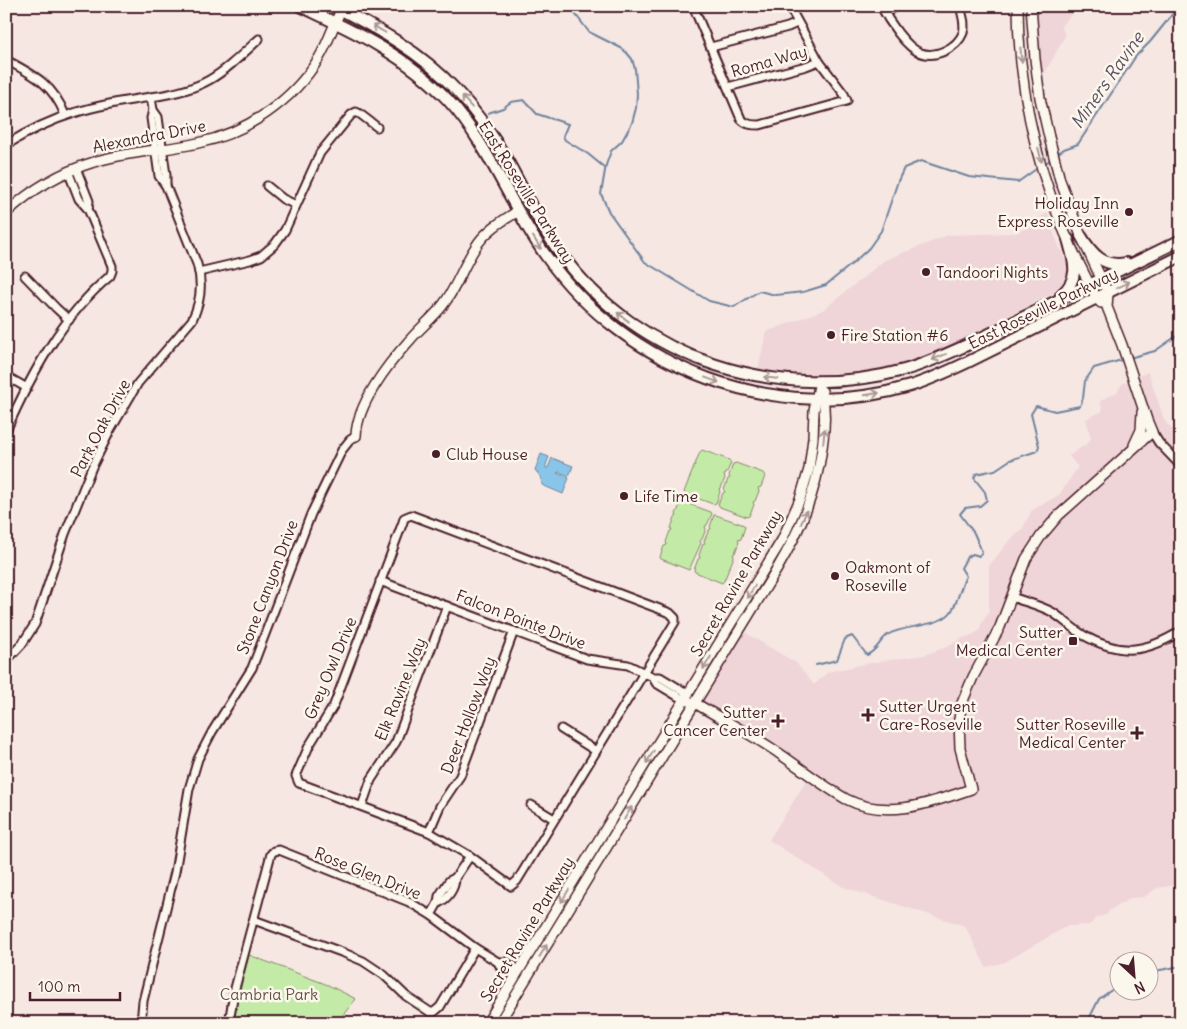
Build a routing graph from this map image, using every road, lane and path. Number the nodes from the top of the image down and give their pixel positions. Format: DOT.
graph roads {
  1 [pos="300,6"];
  2 [pos="693,6"];
  3 [pos="789,6"];
  4 [pos="896,6"];
  5 [pos="960,6"];
  6 [pos="1018,6"];
  7 [pos="1031,6"];
  8 [pos="337,8"];
  9 [pos="883,10"];
  10 [pos="335,22"];
  11 [pos="797,23"];
  12 [pos="260,39"];
  13 [pos="711,48"];
  14 [pos="6,60"];
  15 [pos="819,61"];
  16 [pos="728,87"];
  17 [pos="151,97"];
  18 [pos="66,115"];
  19 [pos="376,127"];
  20 [pos="6,145"];
  21 [pos="159,150"];
  22 [pos="72,169"];
  23 [pos="267,186"];
  24 [pos="84,188"];
  25 [pos="76,191"];
  26 [pos="296,205"];
  27 [pos="88,208"];
  28 [pos="518,211"];
  29 [pos="6,213"];
  30 [pos="543,227"];
  31 [pos="1081,236"];
  32 [pos="1068,239"];
  33 [pos="1181,240"];
  34 [pos="1181,256"];
  35 [pos="1142,259"];
  36 [pos="200,272"];
  37 [pos="26,276"];
  38 [pos="1101,279"];
  39 [pos="1090,284"];
  40 [pos="1108,293"];
  41 [pos="1097,299"];
  42 [pos="1050,304"];
  43 [pos="1107,307"];
  44 [pos="69,320"];
  45 [pos="984,337"];
  46 [pos="6,376"];
  47 [pos="820,381"];
  48 [pos="924,381"];
  49 [pos="27,388"];
  50 [pos="820,397"];
  51 [pos="1142,406"];
  52 [pos="6,431"];
  53 [pos="1152,432"];
  54 [pos="356,436"];
  55 [pos="1130,452"];
  56 [pos="1181,466"];
  57 [pos="380,581"];
  58 [pos="1012,597"];
  59 [pos="448,606"];
  60 [pos="514,631"];
  61 [pos="1181,631"];
  62 [pos="6,661"];
  63 [pos="644,672"];
  64 [pos="686,697"];
  65 [pos="695,703"];
  66 [pos="561,729"];
  67 [pos="596,751"];
  68 [pos="531,805"];
  69 [pos="362,806"];
  70 [pos="554,819"];
  71 [pos="429,832"];
  72 [pos="470,856"];
  73 [pos="431,915"];
  74 [pos="254,920"];
  75 [pos="475,948"];
  76 [pos="517,974"];
  77 [pos="526,979"];
  78 [pos="141,1023"];
  79 [pos="229,1023"];
  80 [pos="487,1023"];
  81 [pos="499,1023"];
  1 -- 10 [label="main road, East Roseville Parkway"];
  2 -- 13 [label="street"];
  3 -- 11 [label="street"];
  4 -- 9 [label="street"];
  5 -- 9 [label="street"];
  6 -- 32 [label="main road, one-way"];
  7 -- 31 [label="main road"];
  8 -- 10 [label="main road, Alexandra Drive"];
  30 -- 8 [label="main road, East Roseville Parkway, one-way"];
  10 -- 21 [label="main road, Alexandra Drive"];
  10 -- 28 [label="main road, East Roseville Parkway"];
  11 -- 13 [label="street"];
  11 -- 15 [label="street"];
  12 -- 17 [label="street"];
  13 -- 16 [label="street"];
  14 -- 18 [label="street"];
  15 -- 16 [label="street, Roma Way"];
  15 -- 16 [label="street"];
  17 -- 18 [label="street"];
  17 -- 21 [label="street, Park Oak Drive"];
  18 -- 20 [label="street"];
  19 -- 26 [label="street"];
  21 -- 22 [label="main road, Alexandra Drive"];
  21 -- 36 [label="street, Park Oak Drive"];
  22 -- 24 [label="street"];
  22 -- 25 [label="street"];
  22 -- 29 [label="main road, Alexandra Drive"];
  23 -- 26 [label="street"];
  24 -- 25 [label="street"];
  24 -- 27 [label="street"];
  25 -- 27 [label="street"];
  26 -- 36 [label="street"];
  27 -- 44 [label="street"];
  28 -- 30 [label="main road"];
  28 -- 50 [label="main road, East Roseville Parkway, one-way"];
  28 -- 54 [label="main road, Stone Canyon Drive"];
  47 -- 30 [label="main road, East Roseville Parkway, one-way"];
  31 -- 35 [label="main road"];
  31 -- 38 [label="main road"];
  32 -- 39 [label="main road"];
  32 -- 42 [label="main road"];
  33 -- 35 [label="main road, East Roseville Parkway"];
  40 -- 34 [label="main road, East Roseville Parkway, one-way"];
  35 -- 38 [label="main road, East Roseville Parkway"];
  36 -- 62 [label="street, Park Oak Drive"];
  37 -- 44 [label="street"];
  38 -- 39 [label="main road, East Roseville Parkway"];
  38 -- 40 [label="main road"];
  39 -- 41 [label="main road"];
  39 -- 42 [label="main road, East Roseville Parkway"];
  40 -- 41 [label="main road, East Roseville Parkway"];
  40 -- 43 [label="main road"];
  41 -- 43 [label="main road"];
  41 -- 48 [label="main road, East Roseville Parkway"];
  42 -- 45 [label="main road, East Roseville Parkway"];
  43 -- 51 [label="main road"];
  44 -- 49 [label="street"];
  45 -- 47 [label="main road, East Roseville Parkway, one-way"];
  45 -- 48 [label="main road"];
  46 -- 49 [label="street"];
  47 -- 50 [label="main road, Secret Ravine Parkway"];
  50 -- 48 [label="main road, East Roseville Parkway, one-way"];
  49 -- 52 [label="street"];
  50 -- 64 [label="main road, Secret Ravine Parkway, one-way"];
  65 -- 50 [label="main road, Secret Ravine Parkway, one-way"];
  51 -- 53 [label="main road"];
  51 -- 55 [label="main road"];
  53 -- 55 [label="main road"];
  53 -- 56 [label="street"];
  54 -- 78 [label="street, Stone Canyon Drive"];
  55 -- 58 [label="main road"];
  57 -- 59 [label="street, Falcon Pointe Drive"];
  57 -- 63 [label="street, Grey Owl Drive"];
  57 -- 69 [label="street, Grey Owl Drive"];
  58 -- 61 [label="street"];
  58 -- 65 [label="main road"];
  59 -- 60 [label="street, Falcon Pointe Drive"];
  59 -- 69 [label="street, Elk Ravine Way"];
  60 -- 63 [label="street, Falcon Pointe Drive"];
  60 -- 71 [label="street, Deer Hollow Way"];
  63 -- 64 [label="street, Falcon Pointe Drive"];
  63 -- 67 [label="street, Grey Owl Drive"];
  64 -- 65 [label="main road"];
  64 -- 76 [label="main road, Secret Ravine Parkway, one-way"];
  77 -- 65 [label="main road, Secret Ravine Parkway, one-way"];
  66 -- 67 [label="street"];
  67 -- 70 [label="street, Grey Owl Drive"];
  68 -- 70 [label="street"];
  69 -- 71 [label="street, Grey Owl Drive"];
  70 -- 72 [label="street, Grey Owl Drive"];
  71 -- 72 [label="street, Grey Owl Drive"];
  72 -- 73 [label="street"];
  73 -- 74 [label="street, Rose Glen Drive"];
  73 -- 75 [label="street, Rose Glen Drive"];
  74 -- 75 [label="street"];
  74 -- 79 [label="street"];
  75 -- 76 [label="street, Rose Glen Drive"];
  76 -- 77 [label="main road"];
  76 -- 80 [label="main road, Secret Ravine Parkway"];
  77 -- 81 [label="main road, Secret Ravine Parkway"];
}
